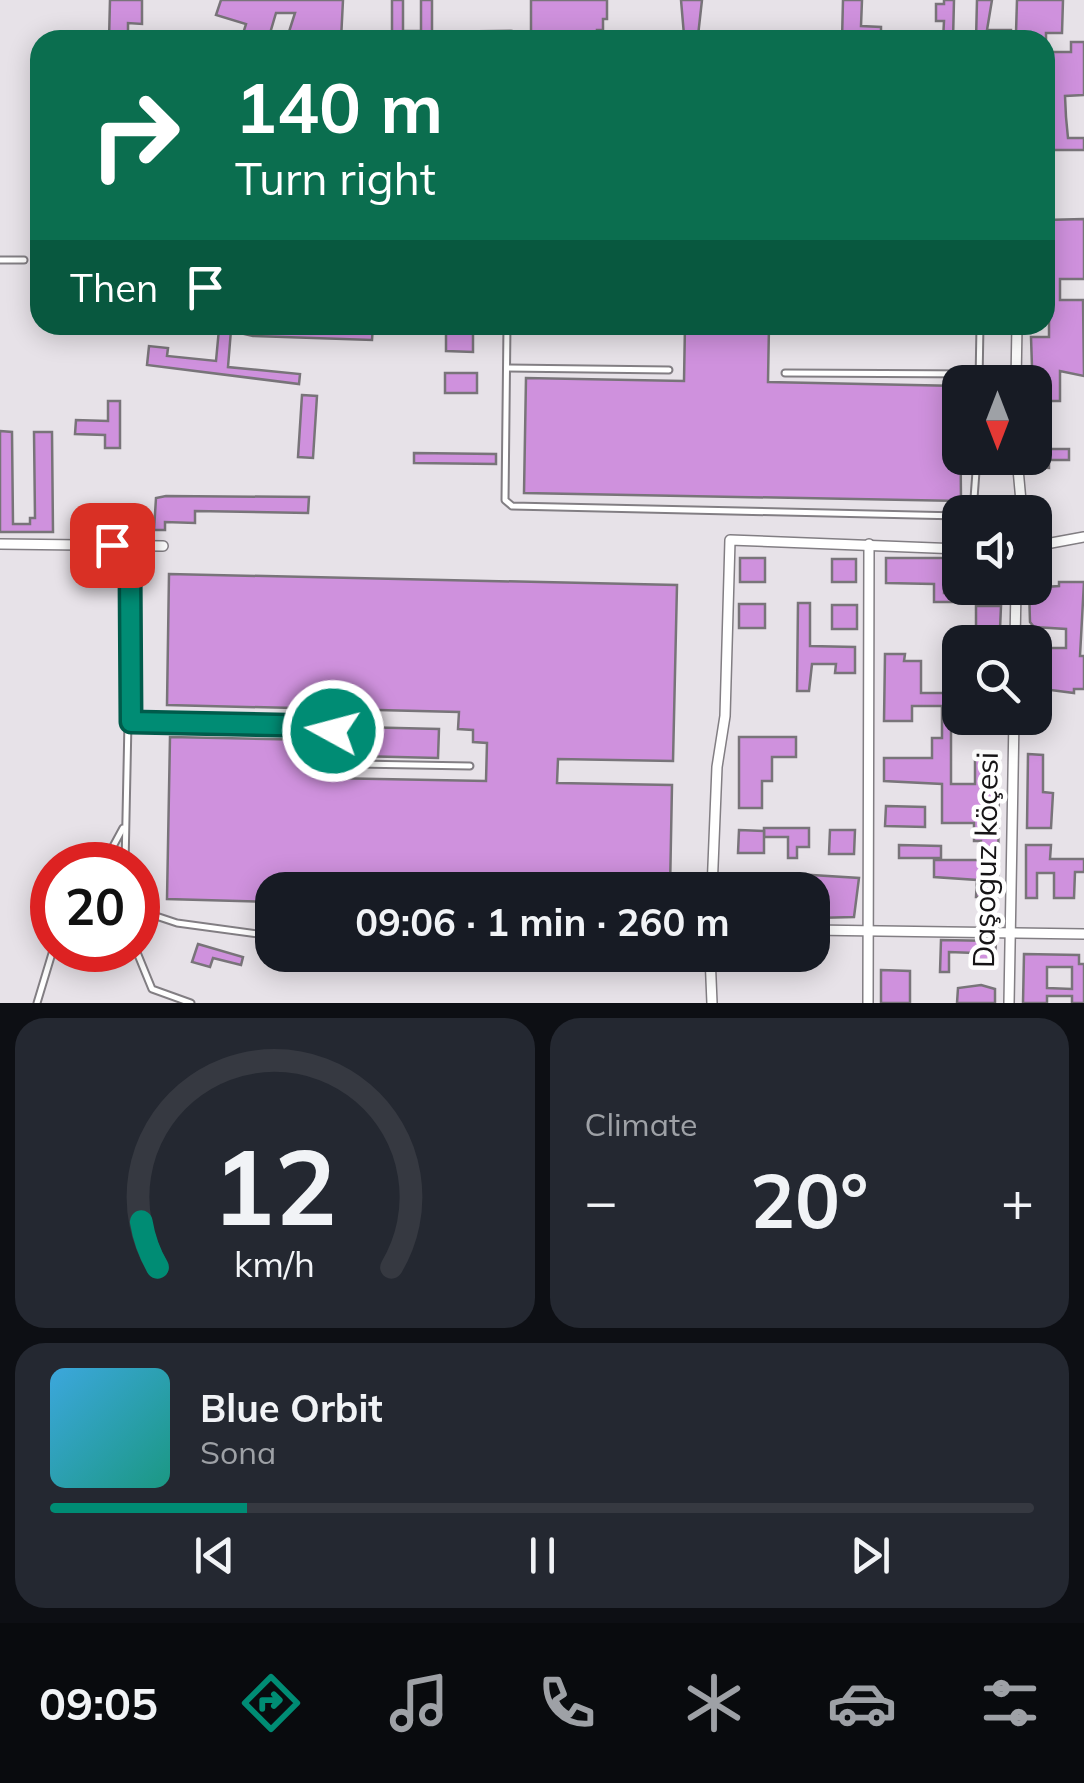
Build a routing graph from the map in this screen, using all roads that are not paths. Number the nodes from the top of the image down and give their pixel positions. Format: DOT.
graph roads {
  1 [pos="0,260"];
  2 [pos="24,260"];
  3 [pos="507,335"];
  4 [pos="980,335"];
  5 [pos="1017,335"];
  6 [pos="980,365"];
  7 [pos="1016,365"];
  8 [pos="506,368"];
  9 [pos="670,370"];
  10 [pos="786,372"];
  11 [pos="942,374"];
  12 [pos="942,516"];
  13 [pos="1084,537"];
  14 [pos="1052,543"];
  15 [pos="0,544"];
  16 [pos="869,544"];
  17 [pos="112,545"];
  18 [pos="163,546"];
  19 [pos="942,548"];
  20 [pos="131,722"];
  21 [pos="1014,735"];
  22 [pos="470,766"];
  23 [pos="124,828"];
  24 [pos="116,842"];
  25 [pos="124,842"];
  26 [pos="713,872"];
  27 [pos="160,917"];
  28 [pos="868,929"];
  29 [pos="830,930"];
  30 [pos="1010,932"];
  31 [pos="255,934"];
  32 [pos="1084,934"];
  33 [pos="46,972"];
  34 [pos="145,972"];
  35 [pos="709,972"];
  36 [pos="36,1003"];
  37 [pos="191,1003"];
  38 [pos="712,1003"];
  39 [pos="868,1003"];
  40 [pos="1009,1003"];
  1 -- 2 [label="lane"];
  3 -- 8 [label="lane"];
  4 -- 6 [label="lane"];
  5 -- 7 [label="street"];
  8 -- 9 [label="lane"];
  8 -- 12 [label="lane"];
  10 -- 11 [label="lane"];
  13 -- 14 [label="street"];
  15 -- 17 [label="street"];
  16 -- 19 [label="street"];
  16 -- 26 [label="street"];
  16 -- 28 [label="street"];
  17 -- 18 [label="street"];
  17 -- 20 [label="lane"];
  20 -- 22 [label="lane"];
  20 -- 23 [label="lane"];
  21 -- 30 [label="street, Daşoguz köçesi"];
  23 -- 24 [label="lane"];
  23 -- 25 [label="lane"];
  27 -- 31 [label="lane"];
  28 -- 29 [label="street"];
  28 -- 30 [label="street"];
  28 -- 39 [label="street"];
  30 -- 32 [label="street"];
  30 -- 40 [label="street, Daşoguz köçesi"];
  33 -- 36 [label="lane"];
  34 -- 37 [label="lane"];
  35 -- 38 [label="street"];
}
